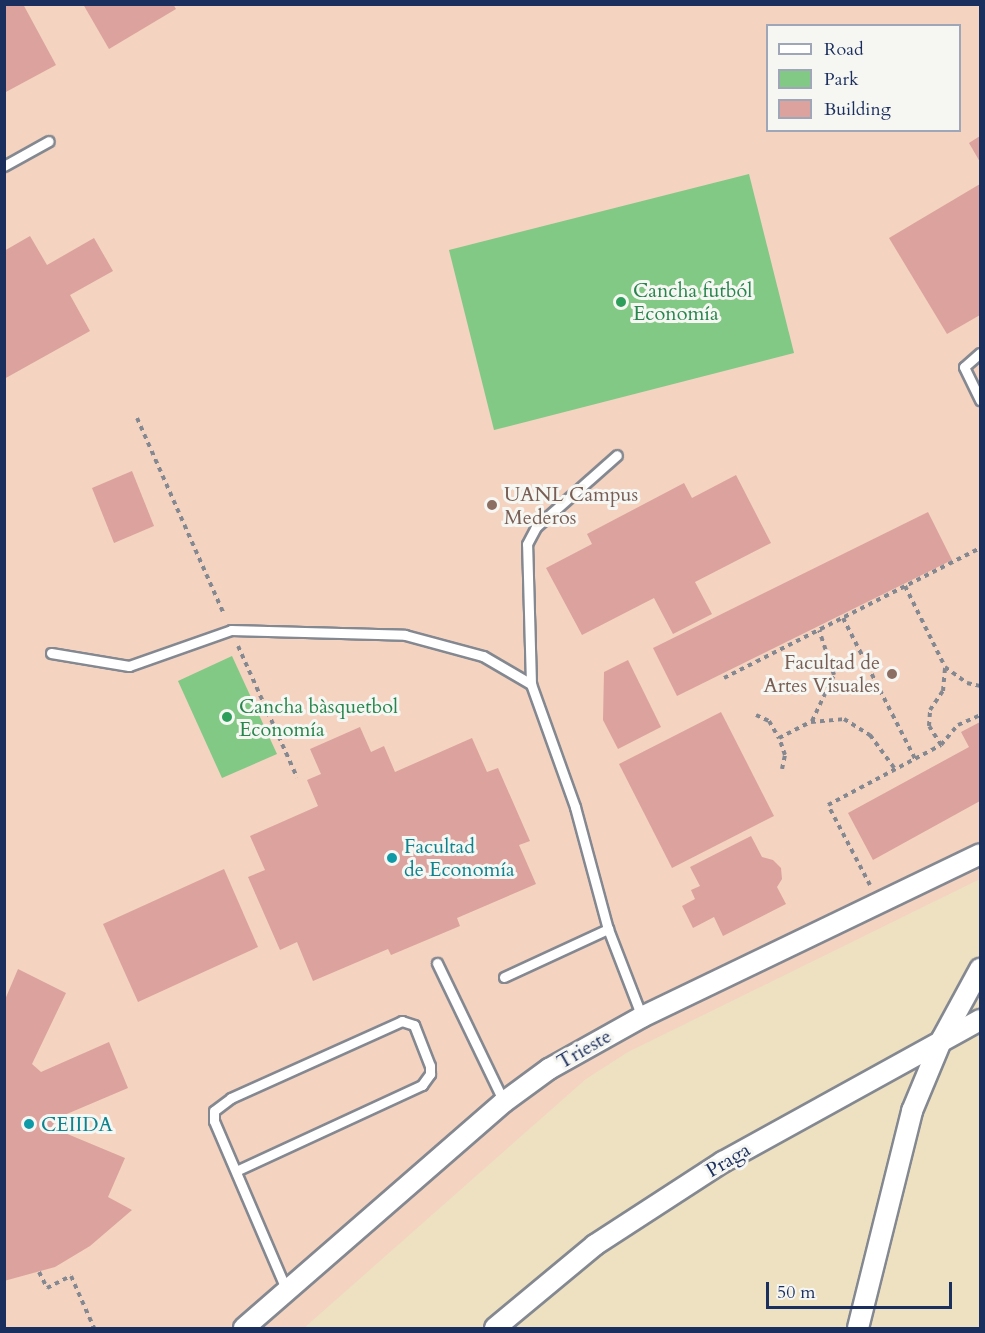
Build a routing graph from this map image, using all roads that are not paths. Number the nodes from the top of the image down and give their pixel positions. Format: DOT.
graph roads {
  1 [pos="49,141"];
  2 [pos="4,166"];
  3 [pos="981,353"];
  4 [pos="981,400"];
  5 [pos="617,455"];
  6 [pos="51,653"];
  7 [pos="531,684"];
  8 [pos="981,854"];
  9 [pos="608,929"];
  10 [pos="437,963"];
  11 [pos="981,969"];
  12 [pos="504,977"];
  13 [pos="642,1017"];
  14 [pos="981,1020"];
  15 [pos="942,1039"];
  16 [pos="504,1102"];
  17 [pos="236,1171"];
  18 [pos="287,1293"];
  19 [pos="244,1329"];
  20 [pos="495,1329"];
  21 [pos="858,1329"];
  1 -- 2 [label="lane"];
  3 -- 4 [label="lane"];
  5 -- 7 [label="lane"];
  6 -- 7 [label="lane"];
  7 -- 9 [label="lane"];
  8 -- 13 [label="street, Trieste"];
  9 -- 12 [label="lane"];
  9 -- 13 [label="lane"];
  10 -- 16 [label="lane"];
  11 -- 15 [label="street"];
  13 -- 16 [label="street, Trieste"];
  14 -- 15 [label="street, Praga"];
  15 -- 20 [label="street, Praga"];
  15 -- 21 [label="street"];
  16 -- 18 [label="street, Trieste"];
  17 -- 17 [label="lane"];
  17 -- 18 [label="lane"];
  18 -- 19 [label="street, Trieste"];
}
